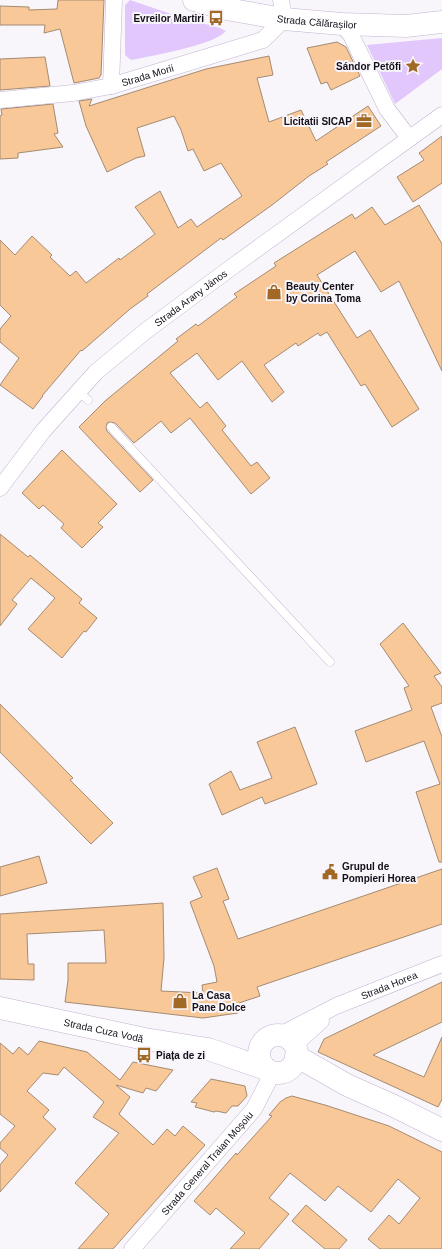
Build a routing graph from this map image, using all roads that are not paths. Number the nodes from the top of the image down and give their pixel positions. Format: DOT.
graph roads {
  1 [pos="114,0"];
  2 [pos="194,0"];
  3 [pos="282,9"];
  4 [pos="442,22"];
  5 [pos="342,24"];
  6 [pos="111,86"];
  7 [pos="0,100"];
  8 [pos="442,115"];
  9 [pos="409,138"];
  10 [pos="112,427"];
  11 [pos="0,488"];
  12 [pos="330,662"];
  13 [pos="442,964"];
  14 [pos="0,1008"];
  15 [pos="285,1043"];
  16 [pos="208,1049"];
  17 [pos="273,1072"];
  18 [pos="347,1085"];
  19 [pos="442,1130"];
  20 [pos="132,1249"];
  1 -- 6 [label="street"];
  2 -- 3 [label="main road, Strada Călărașilor"];
  3 -- 5 [label="main road, Strada Călărașilor"];
  3 -- 6 [label="street, Strada Morii"];
  4 -- 5 [label="main road, Strada Călărașilor"];
  5 -- 9 [label="street"];
  6 -- 7 [label="street, Strada Morii"];
  8 -- 9 [label="street, Strada Arany János"];
  9 -- 11 [label="street, Strada Arany János"];
  10 -- 12 [label="lane"];
  13 -- 15 [label="street, Strada Horea"];
  14 -- 16 [label="main road, Strada Cuza Vodă"];
  15 -- 16 [label="main road, Strada Cuza Vodă"];
  15 -- 17 [label="main road"];
  15 -- 17 [label="main road"];
  15 -- 18 [label="main road, Strada Cuza Vodă"];
  16 -- 17 [label="main road, Strada Cuza Vodă"];
  17 -- 18 [label="main road, Strada Cuza Vodă"];
  17 -- 20 [label="street, Strada General Traian Moșoiu"];
  18 -- 19 [label="main road, Strada Cuza Vodă"];
}
